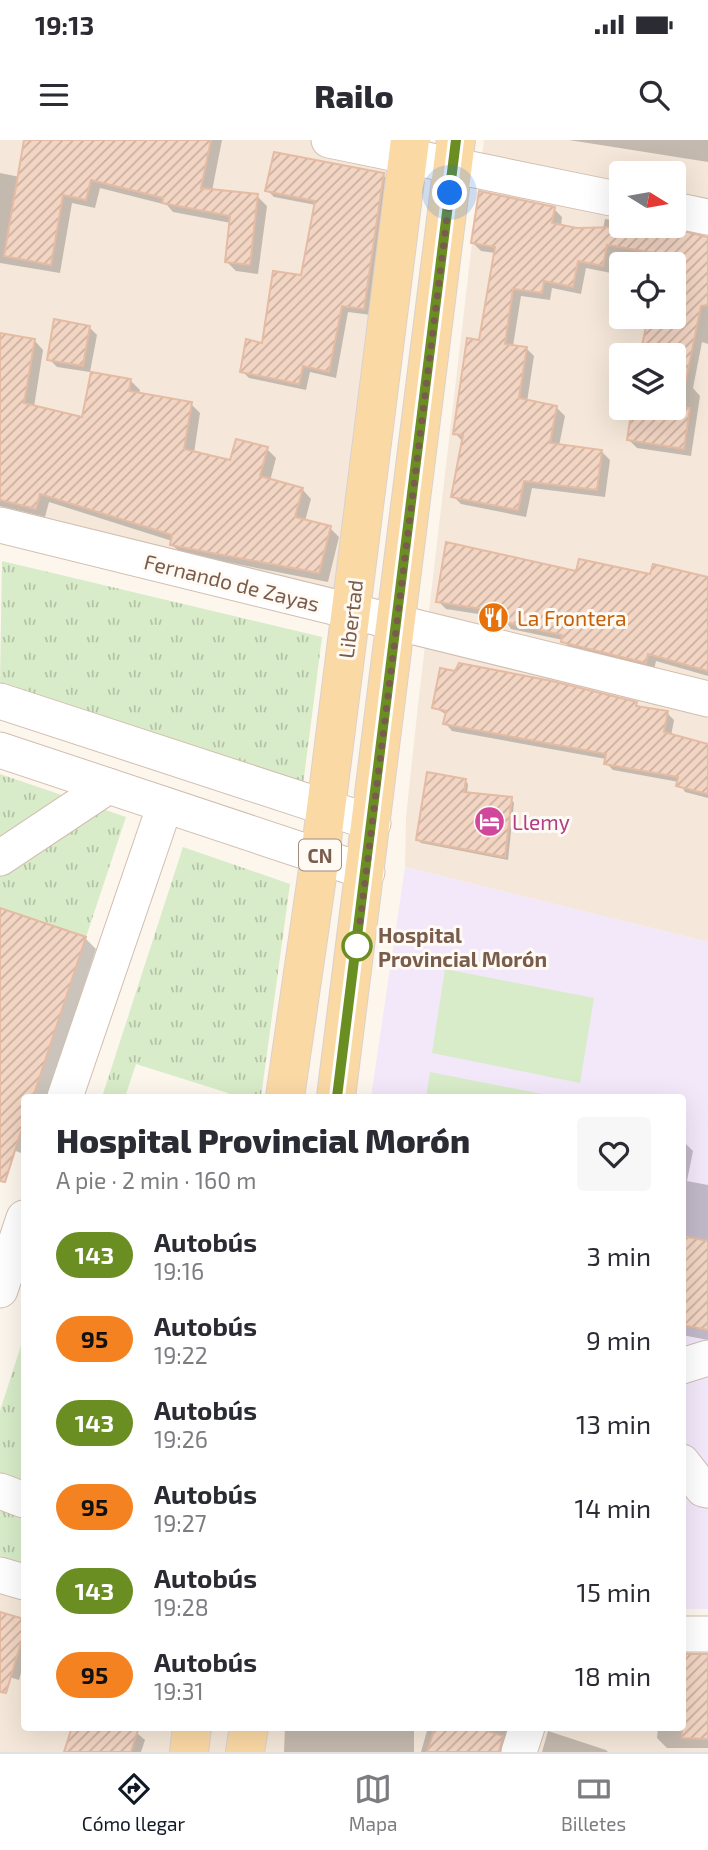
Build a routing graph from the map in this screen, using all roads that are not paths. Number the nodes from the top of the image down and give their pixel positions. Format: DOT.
graph roads {
  1 [pos="329,140"];
  2 [pos="409,148"];
  3 [pos="455,153"];
  4 [pos="609,197"];
  5 [pos="686,212"];
  6 [pos="708,217"];
  7 [pos="0,525"];
  8 [pos="352,611"];
  9 [pos="396,621"];
  10 [pos="708,699"];
  11 [pos="0,701"];
  12 [pos="0,750"];
  13 [pos="108,786"];
  14 [pos="164,805"];
  15 [pos="326,807"];
  16 [pos="373,823"];
  17 [pos="320,856"];
  18 [pos="0,859"];
  19 [pos="367,872"];
  20 [pos="66,1094"];
  21 [pos="285,1094"];
  22 [pos="337,1094"];
  23 [pos="21,1227"];
  24 [pos="0,1290"];
  25 [pos="708,1358"];
  26 [pos="686,1365"];
  27 [pos="686,1467"];
  28 [pos="708,1490"];
  29 [pos="0,1492"];
  30 [pos="21,1499"];
  31 [pos="0,1575"];
  32 [pos="21,1581"];
  33 [pos="686,1634"];
  34 [pos="708,1634"];
  35 [pos="192,1731"];
  36 [pos="248,1731"];
  37 [pos="526,1731"];
  38 [pos="189,1752"];
  39 [pos="245,1752"];
  40 [pos="519,1752"];
  1 -- 2 [label="street"];
  2 -- 3 [label="street"];
  2 -- 8 [label="main road, Libertad / CN"];
  3 -- 4 [label="street"];
  3 -- 9 [label="main road, CN"];
  5 -- 6 [label="street"];
  7 -- 8 [label="street, Fernando de Zayas"];
  8 -- 9 [label="street, Fernando de Zayas"];
  8 -- 15 [label="main road, Libertad / CN"];
  9 -- 10 [label="street, Fernando de Zayas"];
  9 -- 16 [label="main road, CN"];
  11 -- 15 [label="street"];
  12 -- 13 [label="street"];
  13 -- 14 [label="street"];
  13 -- 18 [label="street"];
  14 -- 17 [label="street"];
  14 -- 20 [label="street"];
  15 -- 16 [label="street"];
  15 -- 17 [label="main road, Libertad / CN"];
  16 -- 19 [label="main road, CN"];
  17 -- 19 [label="street"];
  17 -- 21 [label="main road, Libertad / CN"];
  19 -- 22 [label="main road, CN"];
  23 -- 24 [label="street"];
  25 -- 26 [label="street"];
  27 -- 28 [label="street"];
  29 -- 30 [label="street"];
  31 -- 32 [label="street"];
  33 -- 34 [label="street"];
  35 -- 38 [label="main road"];
  36 -- 39 [label="main road"];
  37 -- 40 [label="street"];
}
